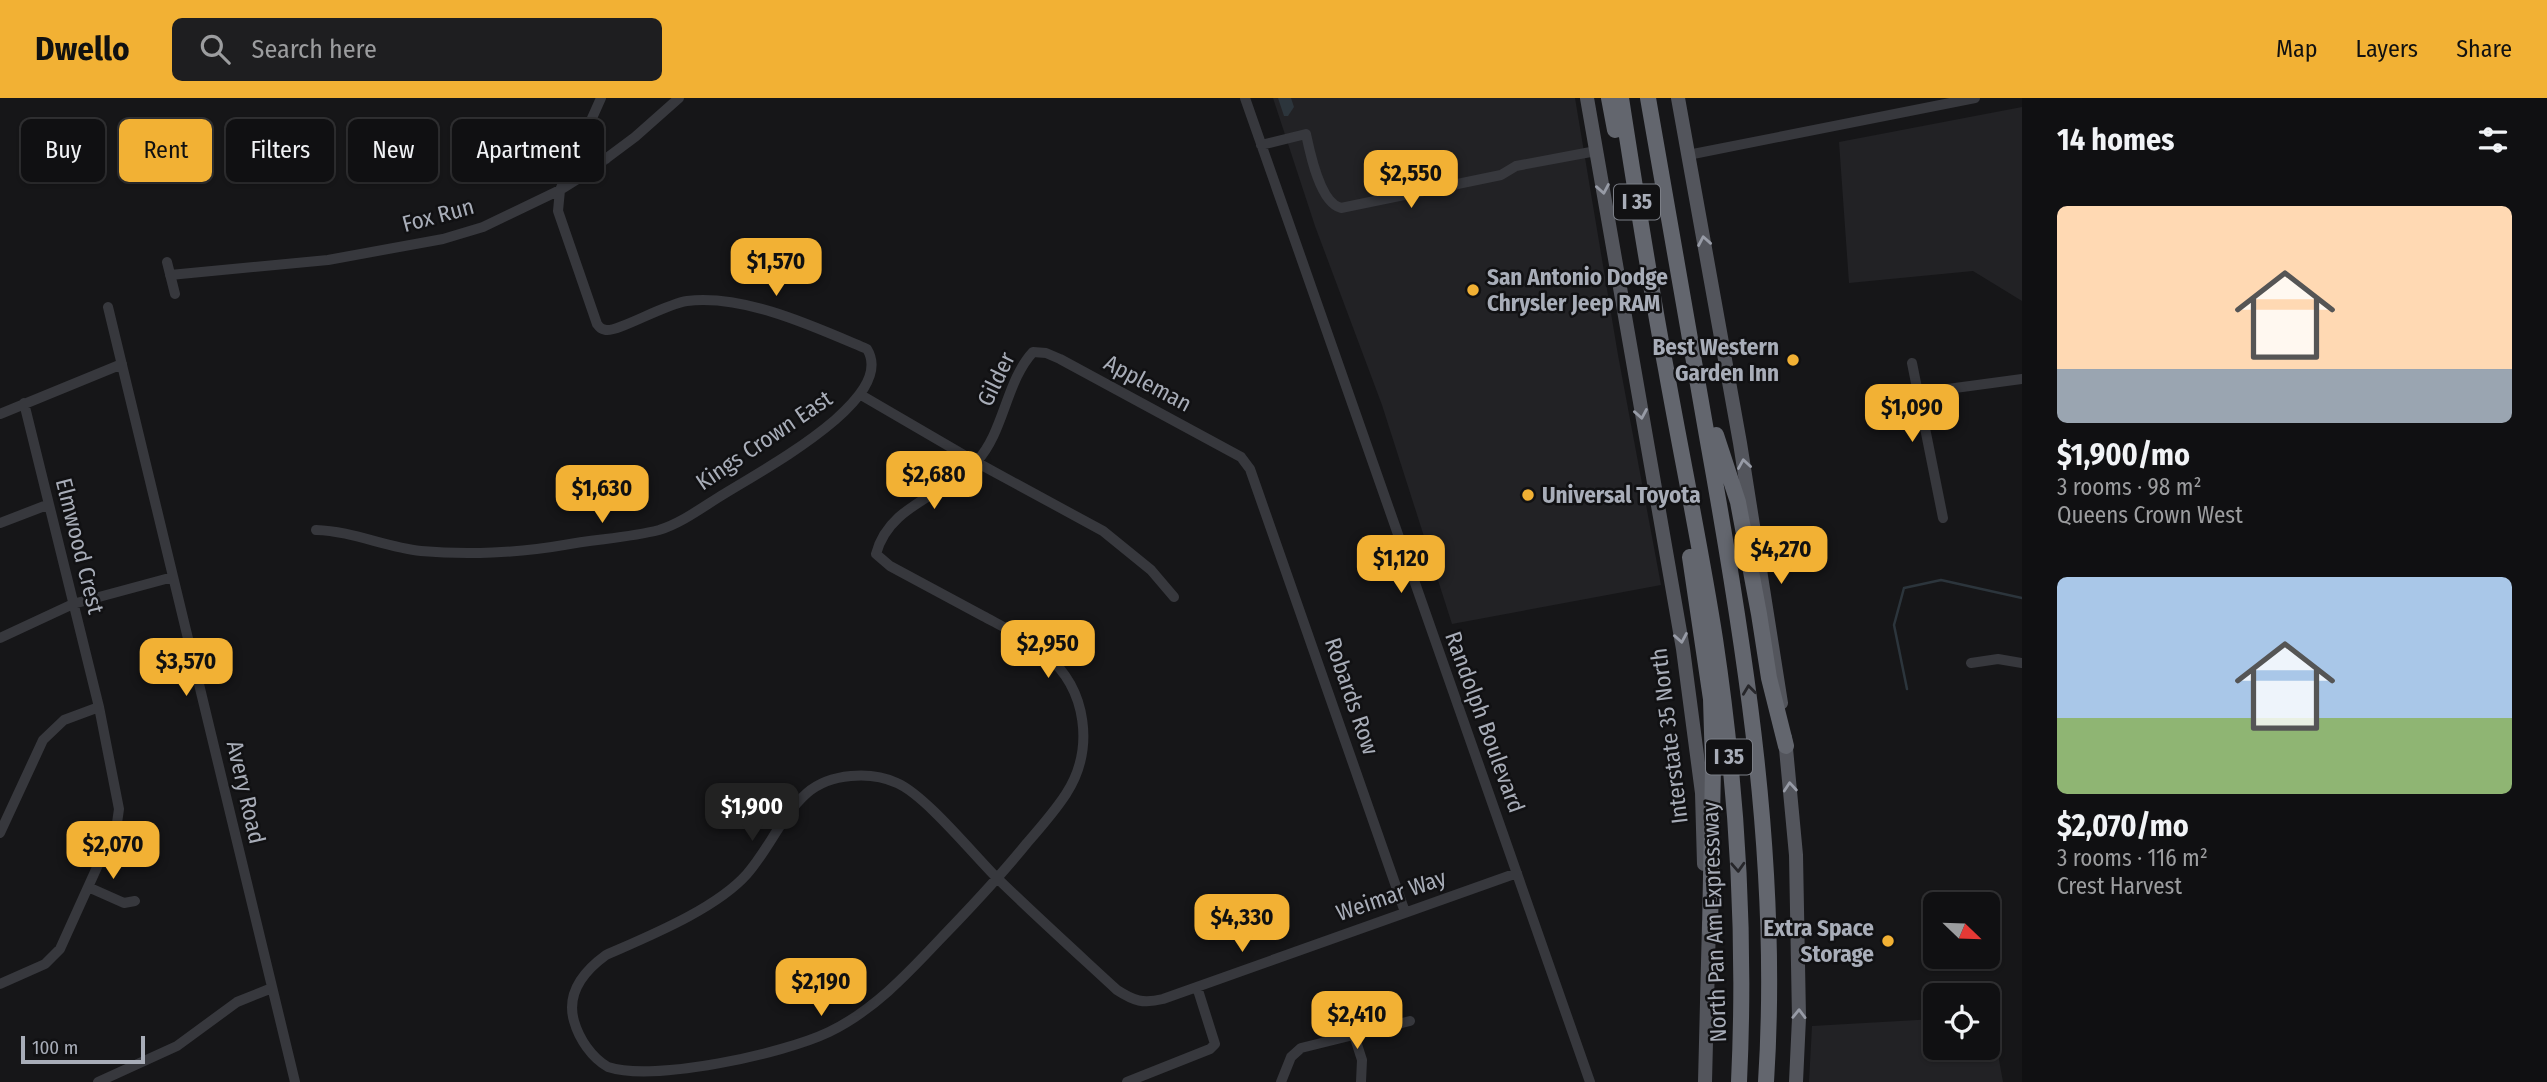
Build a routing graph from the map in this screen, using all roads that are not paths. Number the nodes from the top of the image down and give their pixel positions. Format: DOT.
graph roads {
  1 [pos="601,98"];
  2 [pos="678,98"];
  3 [pos="1245,98"];
  4 [pos="1587,98"];
  5 [pos="1609,98"];
  6 [pos="1621,98"];
  7 [pos="1648,98"];
  8 [pos="1659,98"];
  9 [pos="1678,98"];
  10 [pos="1975,98"];
  11 [pos="592,119"];
  12 [pos="1261,145"];
  13 [pos="1596,151"];
  14 [pos="1688,155"];
  15 [pos="606,159"];
  16 [pos="564,182"];
  17 [pos="560,190"];
  18 [pos="1672,240"];
  19 [pos="167,262"];
  20 [pos="170,275"];
  21 [pos="175,294"];
  22 [pos="1654,305"];
  23 [pos="108,307"];
  24 [pos="1033,352"];
  25 [pos="1912,363"];
  26 [pos="122,364"];
  27 [pos="1696,375"];
  28 [pos="2022,379"];
  29 [pos="1918,393"];
  30 [pos="861,395"];
  31 [pos="24,403"];
  32 [pos="0,414"];
  33 [pos="1678,436"];
  34 [pos="1241,457"];
  35 [pos="976,462"];
  36 [pos="47,505"];
  37 [pos="1943,518"];
  38 [pos="0,523"];
  39 [pos="316,530"];
  40 [pos="173,577"];
  41 [pos="1174,597"];
  42 [pos="73,604"];
  43 [pos="0,638"];
  44 [pos="1971,663"];
  45 [pos="2022,663"];
  46 [pos="99,707"];
  47 [pos="1786,746"];
  48 [pos="0,833"];
  49 [pos="1517,873"];
  50 [pos="998,878"];
  51 [pos="88,887"];
  52 [pos="135,901"];
  53 [pos="1405,912"];
  54 [pos="1710,931"];
  55 [pos="0,984"];
  56 [pos="1197,987"];
  57 [pos="272,988"];
  58 [pos="1410,1021"];
  59 [pos="1354,1035"];
  60 [pos="1144,1079"];
  61 [pos="98,1082"];
  62 [pos="295,1082"];
  63 [pos="1127,1082"];
  64 [pos="1281,1082"];
  65 [pos="1361,1082"];
  66 [pos="1590,1082"];
  67 [pos="1705,1082"];
  68 [pos="1739,1082"];
  69 [pos="1766,1082"];
  70 [pos="1796,1082"];
  1 -- 11 [label="street"];
  2 -- 15 [label="street, Fox Run"];
  3 -- 12 [label="street, Randolph Boulevard"];
  4 -- 13 [label="main road, Interstate 35 North"];
  5 -- 22 [label="highway"];
  6 -- 22 [label="highway, North Pan Am Expressway / I 35"];
  7 -- 18 [label="highway, I 35"];
  8 -- 18 [label="highway"];
  9 -- 14 [label="main road"];
  10 -- 14 [label="street"];
  12 -- 13 [label="street"];
  12 -- 49 [label="street, Randolph Boulevard"];
  13 -- 54 [label="main road, Interstate 35 North, one-way"];
  47 -- 14 [label="main road, one-way"];
  15 -- 17 [label="street, Fox Run"];
  16 -- 17 [label="street"];
  17 -- 20 [label="street, Fox Run"];
  17 -- 30 [label="street"];
  18 -- 27 [label="highway, I 35"];
  19 -- 20 [label="street"];
  20 -- 21 [label="street"];
  22 -- 33 [label="highway, North Pan Am Expressway / I 35"];
  23 -- 26 [label="street, Avery Road"];
  24 -- 34 [label="street, Appleman"];
  24 -- 35 [label="street, Gilder"];
  25 -- 29 [label="street"];
  26 -- 31 [label="street"];
  26 -- 40 [label="street, Avery Road"];
  27 -- 47 [label="highway"];
  69 -- 27 [label="highway, I 35, one-way"];
  28 -- 29 [label="street"];
  29 -- 37 [label="street"];
  30 -- 35 [label="street"];
  30 -- 39 [label="street, Kings Crown East"];
  31 -- 32 [label="street"];
  31 -- 36 [label="street, Elmwood Crest"];
  33 -- 54 [label="highway"];
  33 -- 68 [label="highway, North Pan Am Expressway / I 35, one-way"];
  34 -- 53 [label="street, Robards Row"];
  35 -- 41 [label="street"];
  35 -- 50 [label="street"];
  36 -- 38 [label="street"];
  36 -- 42 [label="street, Elmwood Crest"];
  40 -- 42 [label="street"];
  40 -- 57 [label="street, Avery Road"];
  42 -- 43 [label="street"];
  42 -- 46 [label="street, Elmwood Crest"];
  44 -- 45 [label="street"];
  46 -- 48 [label="street"];
  46 -- 51 [label="street, Elmwood Crest"];
  70 -- 47 [label="main road, one-way"];
  49 -- 53 [label="street, Weimar Way"];
  49 -- 66 [label="street, Randolph Boulevard"];
  50 -- 50 [label="street, Weimar Way"];
  50 -- 56 [label="street, Weimar Way"];
  51 -- 52 [label="street"];
  51 -- 55 [label="street, Elmwood Crest"];
  53 -- 56 [label="street, Weimar Way"];
  54 -- 67 [label="main road, Interstate 35 North"];
  56 -- 60 [label="street"];
  57 -- 61 [label="street"];
  57 -- 62 [label="street, Avery Road"];
  58 -- 59 [label="street"];
  59 -- 64 [label="street"];
  59 -- 65 [label="street"];
  60 -- 63 [label="street"];
}
